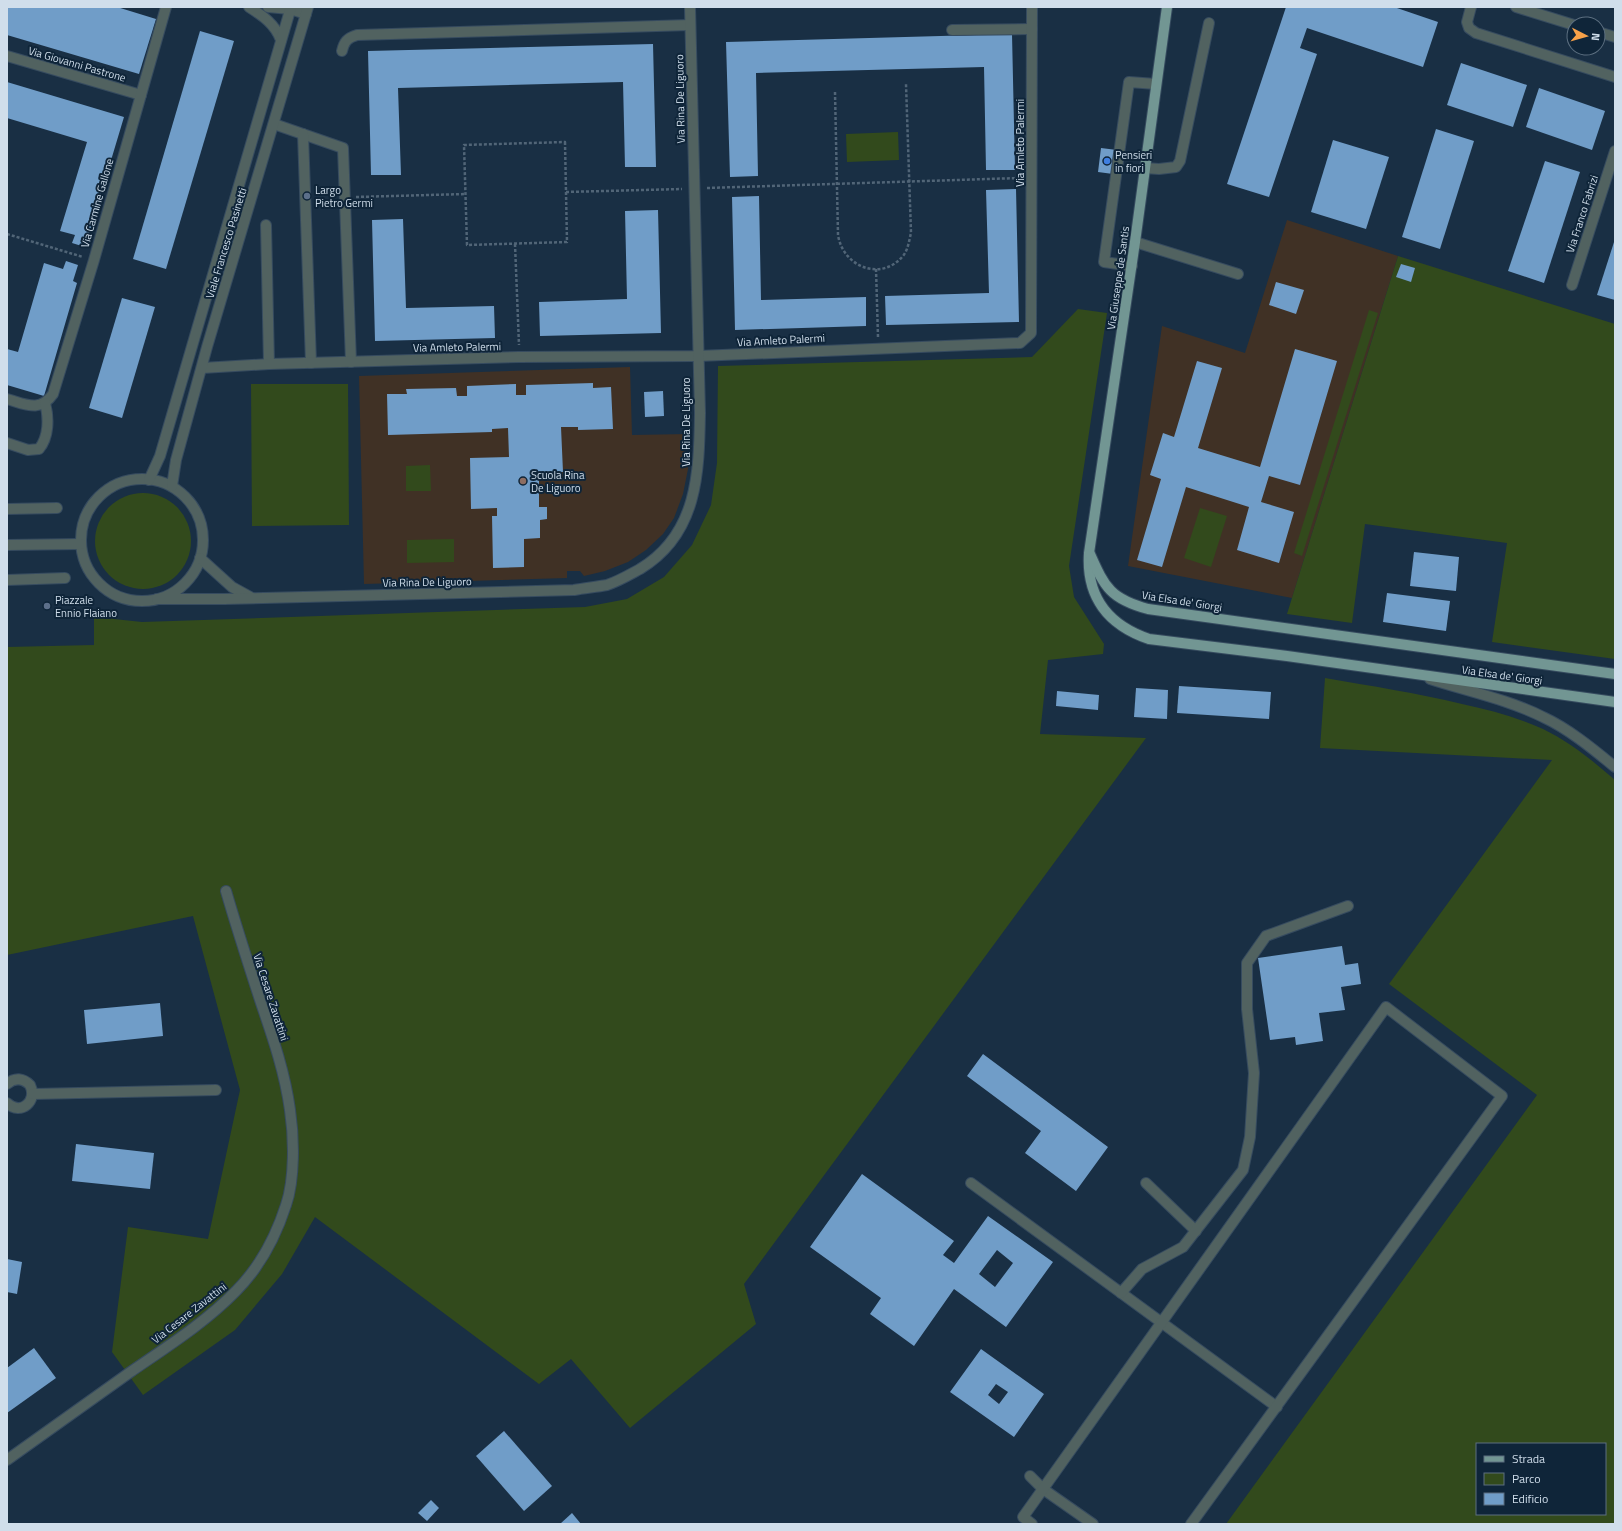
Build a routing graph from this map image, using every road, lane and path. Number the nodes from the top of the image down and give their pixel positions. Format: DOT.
graph roads {
  1 [pos="166,7"];
  2 [pos="249,7"];
  3 [pos="268,7"];
  4 [pos="690,7"];
  5 [pos="1032,7"];
  6 [pos="1167,7"];
  7 [pos="1471,7"];
  8 [pos="1516,7"];
  9 [pos="290,8"];
  10 [pos="307,10"];
  11 [pos="1209,23"];
  12 [pos="1566,23"];
  13 [pos="690,25"];
  14 [pos="1032,29"];
  15 [pos="952,30"];
  16 [pos="281,40"];
  17 [pos="342,51"];
  18 [pos="7,56"];
  19 [pos="1615,77"];
  20 [pos="906,84"];
  21 [pos="1156,84"];
  22 [pos="835,92"];
  23 [pos="141,95"];
  24 [pos="274,124"];
  25 [pos="303,134"];
  26 [pos="1615,150"];
  27 [pos="1613,163"];
  28 [pos="1145,168"];
  29 [pos="1032,178"];
  30 [pos="910,182"];
  31 [pos="837,184"];
  32 [pos="694,188"];
  33 [pos="566,192"];
  34 [pos="466,194"];
  35 [pos="345,197"];
  36 [pos="266,225"];
  37 [pos="7,234"];
  38 [pos="1135,242"];
  39 [pos="516,244"];
  40 [pos="94,260"];
  41 [pos="1132,266"];
  42 [pos="876,269"];
  43 [pos="1238,274"];
  44 [pos="1572,285"];
  45 [pos="878,348"];
  46 [pos="698,356"];
  47 [pos="519,357"];
  48 [pos="351,362"];
  49 [pos="311,363"];
  50 [pos="269,364"];
  51 [pos="202,368"];
  52 [pos="7,398"];
  53 [pos="45,403"];
  54 [pos="7,443"];
  55 [pos="150,480"];
  56 [pos="172,486"];
  57 [pos="57,508"];
  58 [pos="7,509"];
  59 [pos="81,544"];
  60 [pos="7,545"];
  61 [pos="1089,553"];
  62 [pos="200,558"];
  63 [pos="65,578"];
  64 [pos="7,580"];
  65 [pos="252,598"];
  66 [pos="157,599"];
  67 [pos="1615,674"];
  68 [pos="1416,675"];
  69 [pos="1615,702"];
  70 [pos="1615,767"];
  71 [pos="226,891"];
  72 [pos="1348,906"];
  73 [pos="7,1084"];
  74 [pos="216,1090"];
  75 [pos="33,1094"];
  76 [pos="7,1104"];
  77 [pos="1146,1183"];
  78 [pos="971,1184"];
  79 [pos="1196,1231"];
  80 [pos="1121,1293"];
  81 [pos="1162,1323"];
  82 [pos="1277,1407"];
  83 [pos="7,1460"];
  84 [pos="1030,1476"];
  85 [pos="1044,1489"];
  86 [pos="1032,1524"];
  87 [pos="1093,1524"];
  88 [pos="1191,1524"];
  1 -- 23 [label="street, Via Carmine Gallone"];
  2 -- 16 [label="street"];
  3 -- 9 [label="street"];
  4 -- 13 [label="street, Via Rina De Liguoro"];
  5 -- 14 [label="street, Via Amleto Palermi"];
  6 -- 21 [label="main road, Via Giuseppe de Santis"];
  7 -- 19 [label="street"];
  8 -- 12 [label="street"];
  9 -- 10 [label="street"];
  9 -- 16 [label="street, Viale Francesco Pasinetti"];
  10 -- 24 [label="street, Viale Francesco Pasinetti"];
  11 -- 28 [label="street"];
  13 -- 17 [label="street"];
  13 -- 32 [label="street, Via Rina De Liguoro"];
  14 -- 15 [label="street"];
  14 -- 29 [label="street, Via Amleto Palermi"];
  16 -- 55 [label="street, Viale Francesco Pasinetti"];
  18 -- 23 [label="street, Via Giovanni Pastrone"];
  20 -- 30 [label="path"];
  21 -- 28 [label="main road, Via Giuseppe de Santis"];
  21 -- 41 [label="street"];
  22 -- 31 [label="path"];
  23 -- 40 [label="street, Via Carmine Gallone"];
  24 -- 25 [label="street"];
  24 -- 51 [label="street, Viale Francesco Pasinetti"];
  25 -- 35 [label="street"];
  25 -- 49 [label="street"];
  26 -- 27 [label="street, Via Franco Fabrizi"];
  27 -- 44 [label="street, Via Franco Fabrizi"];
  28 -- 38 [label="main road, Via Giuseppe de Santis"];
  29 -- 30 [label="path"];
  29 -- 45 [label="street, Via Amleto Palermi"];
  30 -- 31 [label="path"];
  30 -- 42 [label="path"];
  31 -- 32 [label="path"];
  31 -- 42 [label="path"];
  32 -- 33 [label="path"];
  32 -- 46 [label="street, Via Rina De Liguoro"];
  33 -- 34 [label="path"];
  33 -- 39 [label="path"];
  34 -- 35 [label="path"];
  34 -- 39 [label="path"];
  35 -- 48 [label="street"];
  36 -- 50 [label="street"];
  37 -- 40 [label="path"];
  38 -- 41 [label="main road, Via Giuseppe de Santis"];
  38 -- 43 [label="street"];
  39 -- 47 [label="path"];
  40 -- 53 [label="street, Via Carmine Gallone"];
  41 -- 61 [label="main road, Via Giuseppe de Santis"];
  42 -- 45 [label="path"];
  45 -- 46 [label="street, Via Amleto Palermi"];
  46 -- 47 [label="street, Via Amleto Palermi"];
  46 -- 65 [label="street, Via Rina De Liguoro"];
  47 -- 48 [label="street, Via Amleto Palermi"];
  48 -- 49 [label="street, Via Amleto Palermi"];
  49 -- 50 [label="street, Via Amleto Palermi"];
  50 -- 51 [label="street, Via Amleto Palermi"];
  51 -- 56 [label="street, Viale Francesco Pasinetti"];
  52 -- 53 [label="street"];
  53 -- 54 [label="street"];
  55 -- 56 [label="street"];
  55 -- 59 [label="street"];
  56 -- 62 [label="street"];
  57 -- 58 [label="street"];
  59 -- 60 [label="street"];
  59 -- 66 [label="street"];
  61 -- 67 [label="main road, Via Elsa de' Giorgi"];
  61 -- 68 [label="main road, Via Elsa de' Giorgi"];
  62 -- 65 [label="street"];
  62 -- 66 [label="street"];
  63 -- 64 [label="street"];
  65 -- 66 [label="street, Via Rina De Liguoro"];
  68 -- 69 [label="main road, Via Elsa de' Giorgi"];
  68 -- 70 [label="street"];
  71 -- 83 [label="street, Via Cesare Zavattini"];
  72 -- 79 [label="street"];
  73 -- 75 [label="street"];
  74 -- 75 [label="street"];
  75 -- 76 [label="street"];
  77 -- 79 [label="street"];
  78 -- 80 [label="street"];
  79 -- 80 [label="street"];
  80 -- 81 [label="street"];
  81 -- 82 [label="street"];
  81 -- 82 [label="street"];
  81 -- 85 [label="street"];
  82 -- 88 [label="street"];
  84 -- 85 [label="street"];
  85 -- 86 [label="street"];
  85 -- 87 [label="street"];
}
